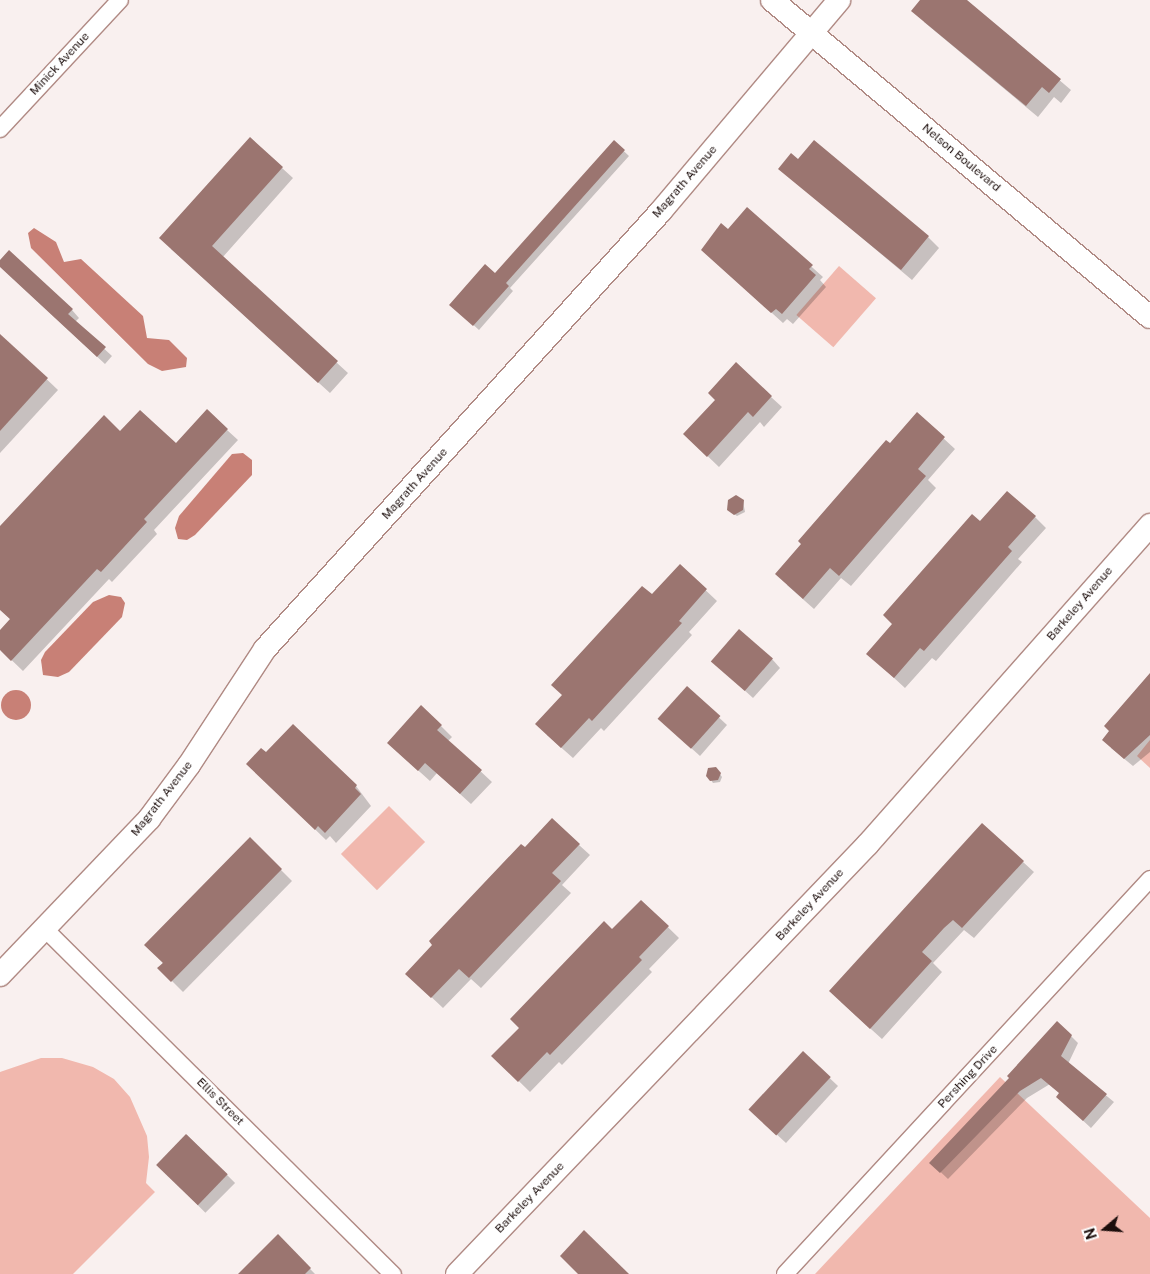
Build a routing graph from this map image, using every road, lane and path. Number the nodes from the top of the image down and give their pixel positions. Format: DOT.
graph roads {
  1 [pos="120,0"];
  2 [pos="772,0"];
  3 [pos="839,0"];
  4 [pos="813,33"];
  5 [pos="0,129"];
  6 [pos="1150,317"];
  7 [pos="1150,525"];
  8 [pos="1150,880"];
  9 [pos="46,930"];
  10 [pos="0,975"];
  11 [pos="393,1274"];
  12 [pos="457,1274"];
  13 [pos="786,1274"];
  1 -- 5 [label="street, Minick Avenue"];
  2 -- 4 [label="main road, Nelson Boulevard"];
  3 -- 4 [label="main road, Magrath Avenue"];
  4 -- 6 [label="main road, Nelson Boulevard"];
  4 -- 9 [label="main road, Magrath Avenue"];
  7 -- 12 [label="main road, Barkeley Avenue"];
  8 -- 13 [label="street, Pershing Drive"];
  9 -- 10 [label="main road, Magrath Avenue"];
  9 -- 11 [label="street, Ellis Street"];
}
